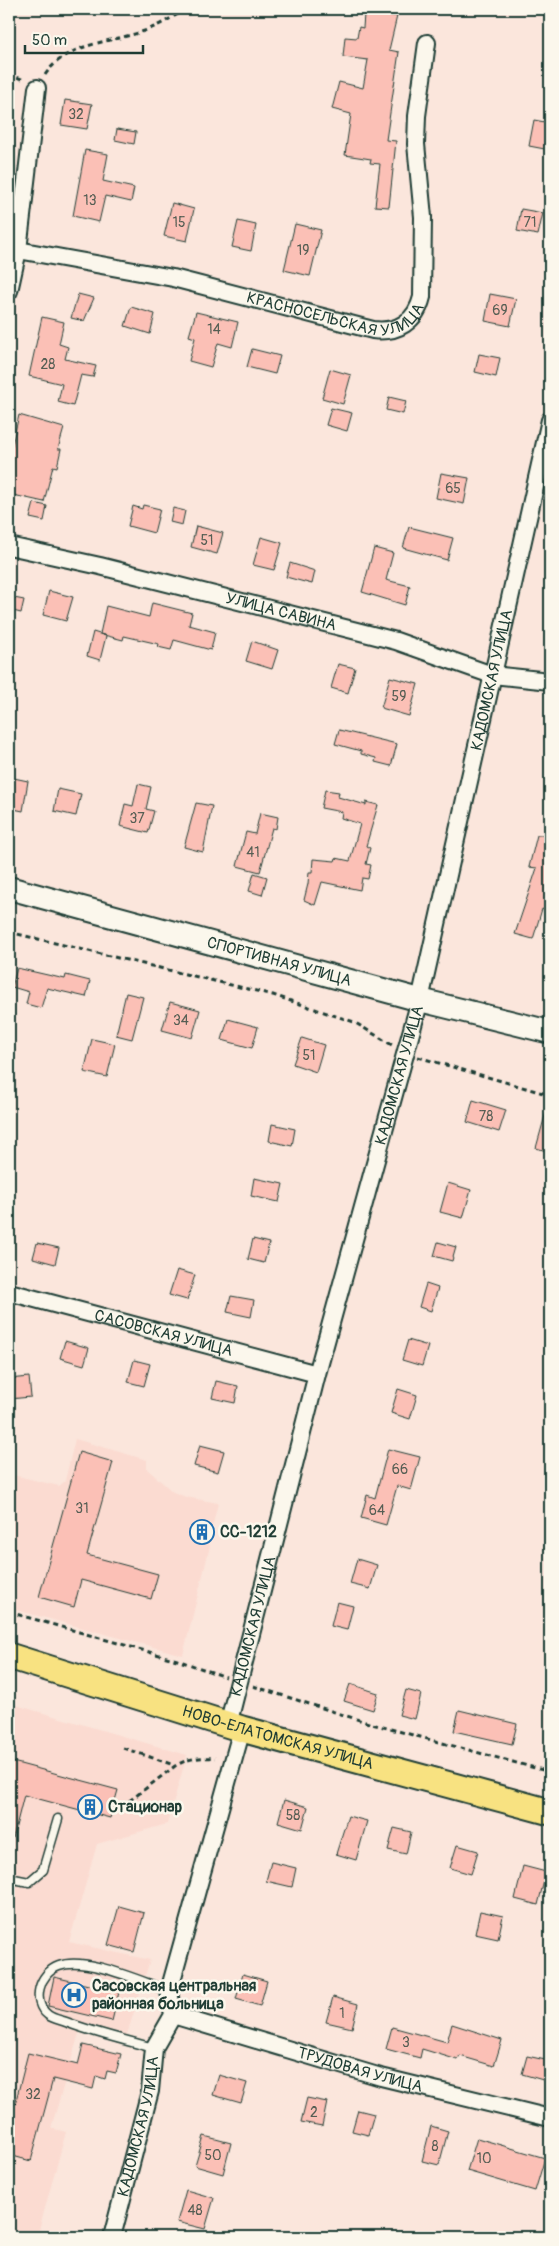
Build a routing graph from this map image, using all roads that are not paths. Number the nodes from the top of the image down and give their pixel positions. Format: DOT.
graph roads {
  1 [pos="427,43"];
  2 [pos="37,88"];
  3 [pos="18,250"];
  4 [pos="9,291"];
  5 [pos="550,420"];
  6 [pos="9,546"];
  7 [pos="492,675"];
  8 [pos="550,681"];
  9 [pos="9,888"];
  10 [pos="420,1000"];
  11 [pos="550,1032"];
  12 [pos="9,1292"];
  13 [pos="318,1374"];
  14 [pos="9,1656"];
  15 [pos="235,1727"];
  16 [pos="550,1812"];
  17 [pos="58,1819"];
  18 [pos="9,1878"];
  19 [pos="169,1992"];
  20 [pos="173,2015"];
  21 [pos="154,2048"];
  22 [pos="550,2118"];
  23 [pos="112,2237"];
  1 -- 3 [label="street, КРАСНОСЕЛЬСКАЯ УЛИЦА"];
  2 -- 3 [label="street"];
  3 -- 4 [label="street"];
  5 -- 7 [label="street, КАДОМСКАЯ УЛИЦА"];
  6 -- 7 [label="street, УЛИЦА САВИНА"];
  7 -- 8 [label="street, УЛИЦА САВИНА"];
  7 -- 10 [label="street, КАДОМСКАЯ УЛИЦА"];
  9 -- 10 [label="street, СПОРТИВНАЯ УЛИЦА"];
  10 -- 11 [label="street, СПОРТИВНАЯ УЛИЦА"];
  10 -- 13 [label="street, КАДОМСКАЯ УЛИЦА"];
  12 -- 13 [label="street, САСОВСКАЯ УЛИЦА"];
  13 -- 15 [label="street, КАДОМСКАЯ УЛИЦА"];
  14 -- 15 [label="main road, НОВО-ЕЛАТОМСКАЯ УЛИЦА"];
  15 -- 16 [label="main road, НОВО-ЕЛАТОМСКАЯ УЛИЦА"];
  15 -- 19 [label="street, КАДОМСКАЯ УЛИЦА"];
  17 -- 18 [label="lane"];
  19 -- 20 [label="street, КАДОМСКАЯ УЛИЦА"];
  19 -- 21 [label="lane"];
  20 -- 21 [label="street, КАДОМСКАЯ УЛИЦА"];
  20 -- 22 [label="street, ТРУДОВАЯ УЛИЦА"];
  21 -- 23 [label="street, КАДОМСКАЯ УЛИЦА"];
}
